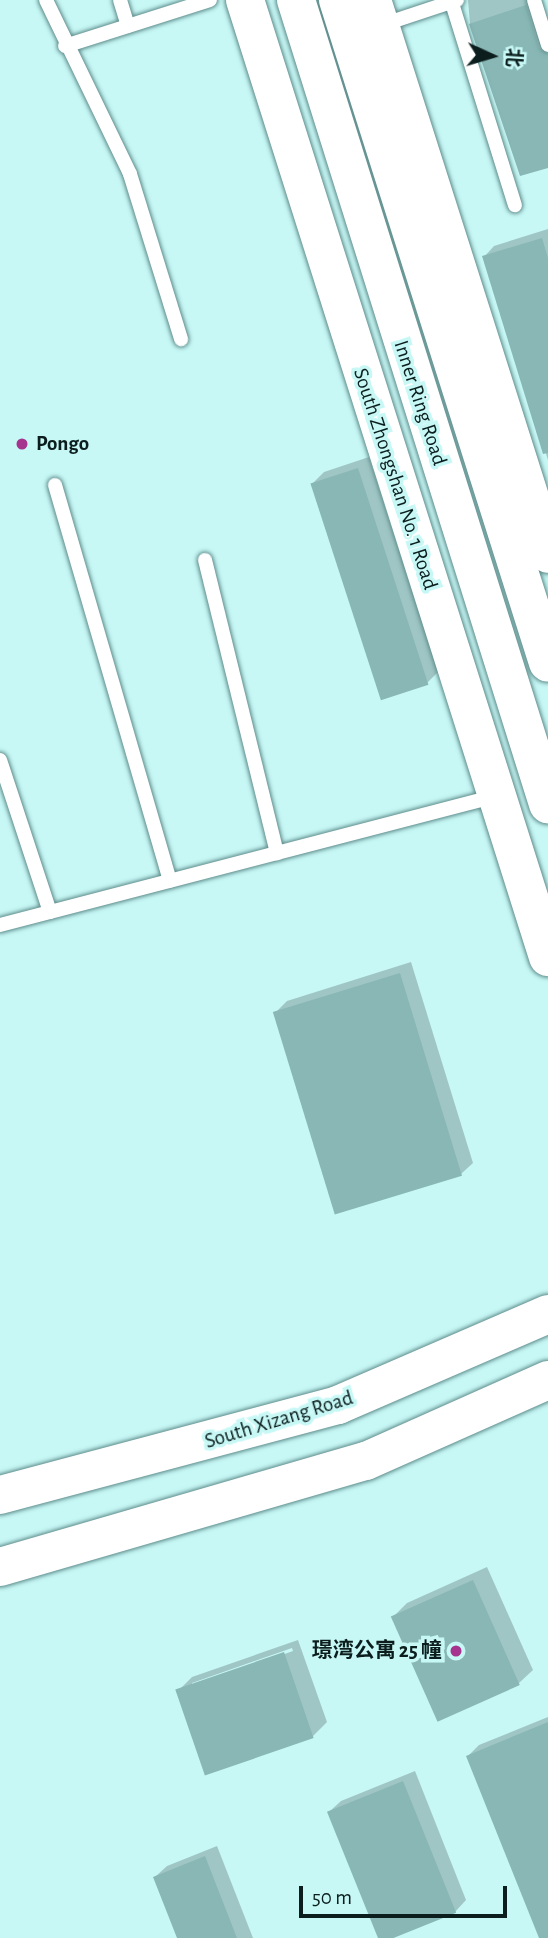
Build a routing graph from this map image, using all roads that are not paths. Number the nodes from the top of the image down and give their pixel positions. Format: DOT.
graph roads {
  1 [pos="46,0"];
  2 [pos="120,0"];
  3 [pos="210,0"];
  4 [pos="245,0"];
  5 [pos="296,0"];
  6 [pos="338,0"];
  7 [pos="534,0"];
  8 [pos="453,1"];
  9 [pos="376,13"];
  10 [pos="128,26"];
  11 [pos="548,45"];
  12 [pos="65,46"];
  13 [pos="515,205"];
  14 [pos="181,340"];
  15 [pos="55,485"];
  16 [pos="545,536"];
  17 [pos="205,560"];
  18 [pos="548,663"];
  19 [pos="0,760"];
  20 [pos="496,796"];
  21 [pos="548,804"];
  22 [pos="277,853"];
  23 [pos="170,881"];
  24 [pos="50,912"];
  25 [pos="0,925"];
  26 [pos="548,957"];
  27 [pos="548,1314"];
  28 [pos="548,1380"];
  29 [pos="0,1495"];
  30 [pos="8,1566"];
  1 -- 12 [label="lane"];
  2 -- 10 [label="lane"];
  3 -- 10 [label="lane"];
  4 -- 20 [label="main road, South Zhongshan No. 1 Road"];
  5 -- 21 [label="main road, Inner Ring Road"];
  6 -- 18 [label="main road, Inner Ring Road"];
  7 -- 11 [label="lane"];
  8 -- 9 [label="lane"];
  8 -- 13 [label="lane"];
  9 -- 16 [label="main road"];
  10 -- 12 [label="lane"];
  12 -- 14 [label="lane"];
  15 -- 23 [label="lane"];
  17 -- 22 [label="lane"];
  19 -- 24 [label="lane"];
  20 -- 22 [label="lane"];
  20 -- 26 [label="main road, South Zhongshan No. 1 Road"];
  22 -- 23 [label="lane"];
  23 -- 24 [label="lane"];
  24 -- 25 [label="lane"];
  27 -- 29 [label="main road, South Xizang Road"];
  28 -- 30 [label="main road"];
}
